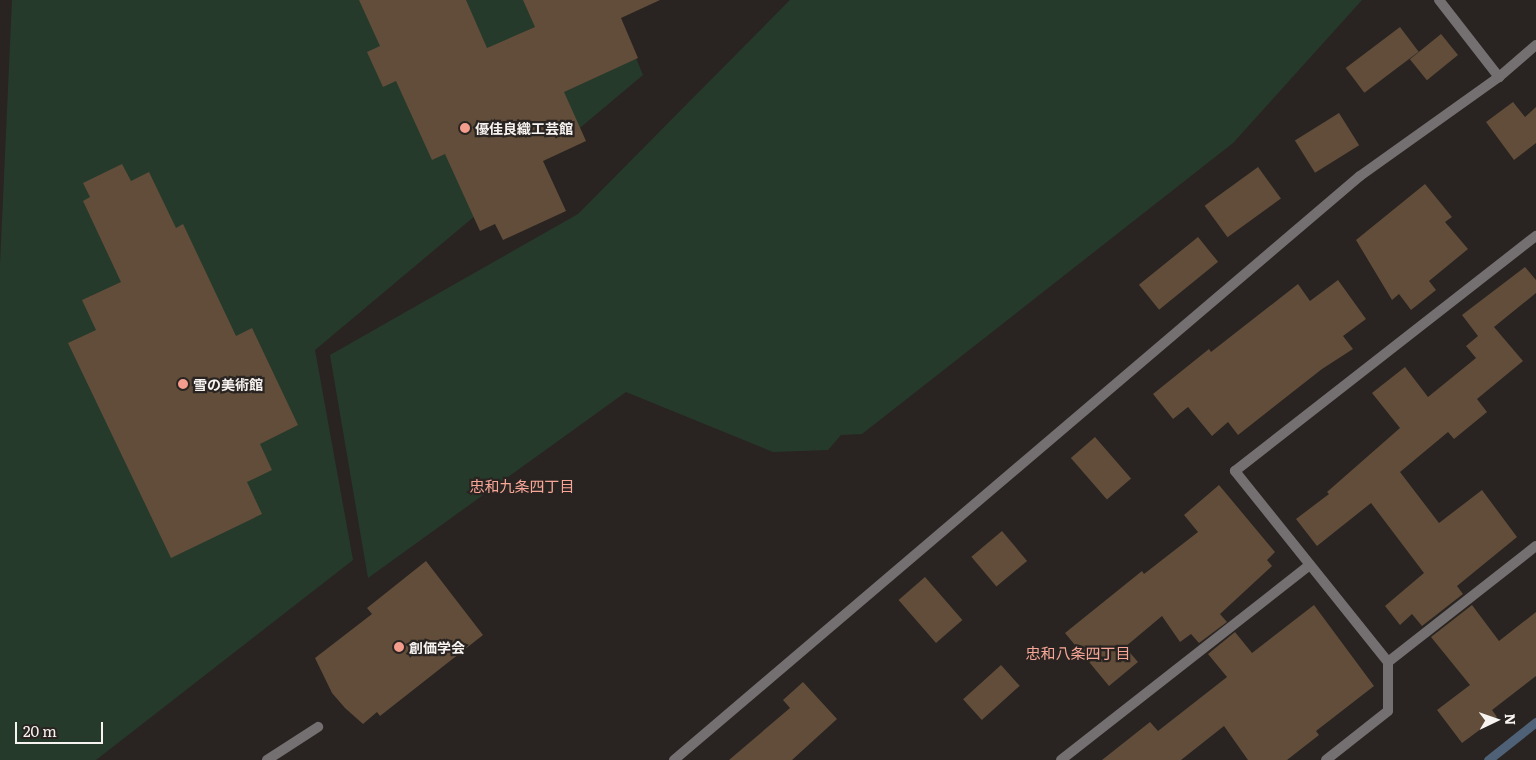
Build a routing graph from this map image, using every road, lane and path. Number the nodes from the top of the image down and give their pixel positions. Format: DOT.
graph roads {
  1 [pos="1439,0"];
  2 [pos="1536,45"];
  3 [pos="1499,78"];
  4 [pos="1536,236"];
  5 [pos="1536,546"];
  6 [pos="1310,565"];
  7 [pos="1388,662"];
  8 [pos="318,727"];
  9 [pos="267,760"];
  10 [pos="674,760"];
  11 [pos="1061,760"];
  12 [pos="1326,760"];
  1 -- 3 [label="street"];
  2 -- 3 [label="street"];
  3 -- 10 [label="street"];
  4 -- 6 [label="street"];
  5 -- 7 [label="street"];
  6 -- 7 [label="street"];
  6 -- 11 [label="street"];
  7 -- 12 [label="street"];
  8 -- 9 [label="street"];
}
